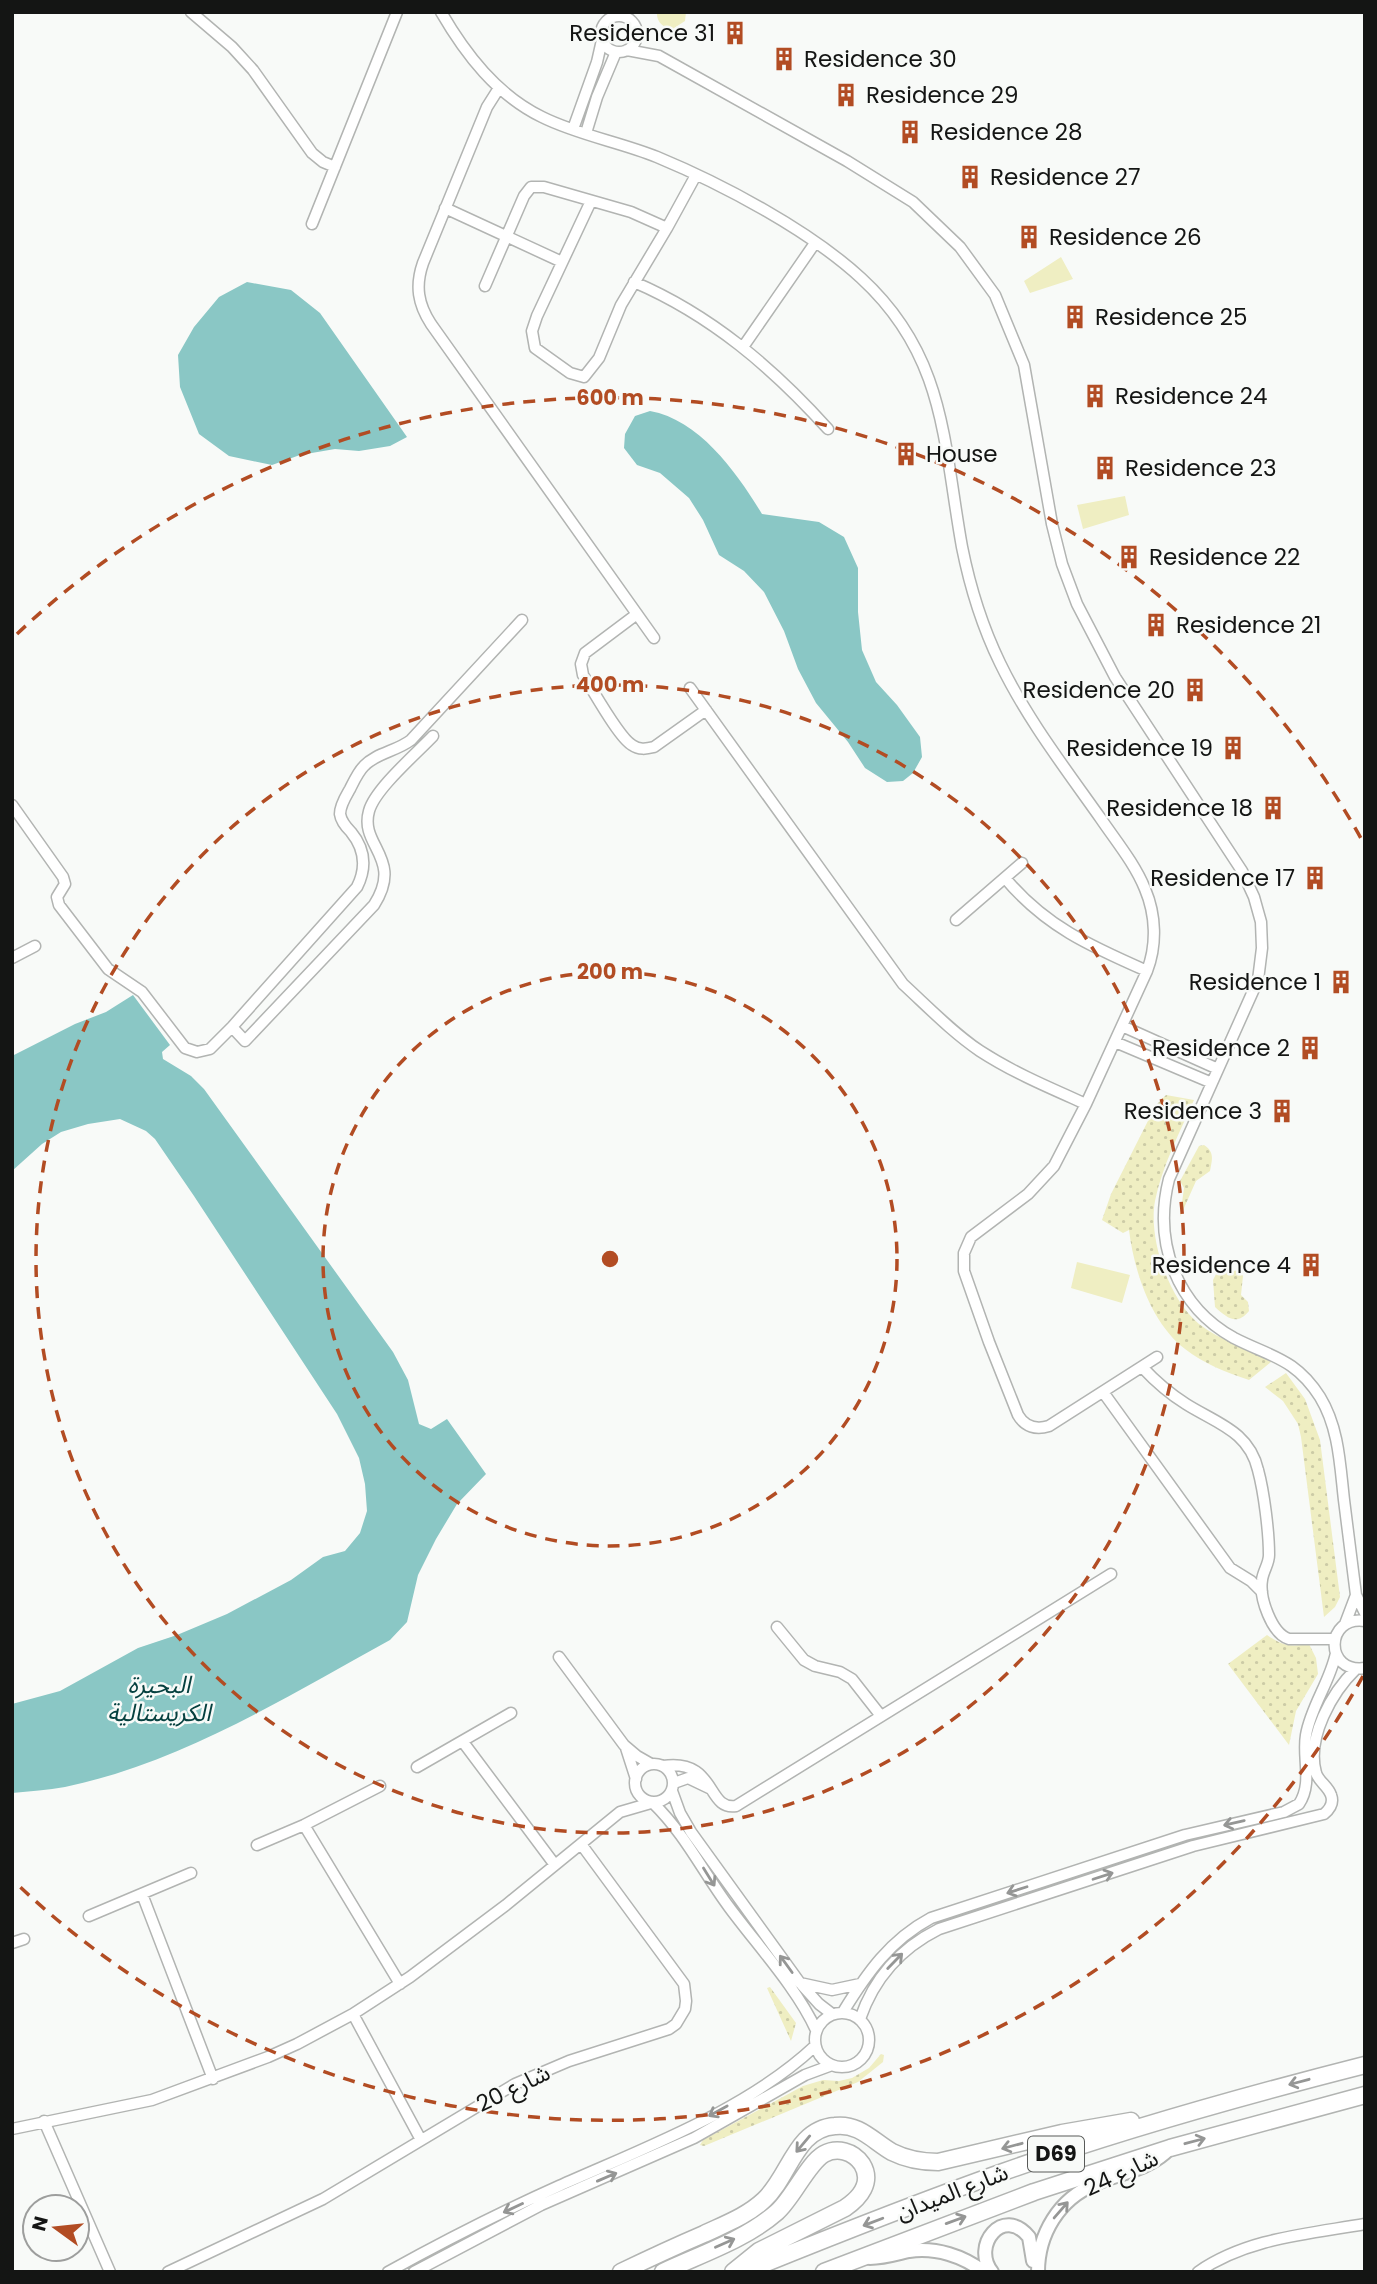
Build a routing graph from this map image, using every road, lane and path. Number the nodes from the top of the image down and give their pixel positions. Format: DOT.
graph roads {
  1 [pos="191,12"];
  2 [pos="397,12"];
  3 [pos="441,12"];
  4 [pos="637,30"];
  5 [pos="602,40"];
  6 [pos="622,51"];
  7 [pos="659,56"];
  8 [pos="499,88"];
  9 [pos="586,93"];
  10 [pos="597,97"];
  11 [pos="573,129"];
  12 [pos="586,132"];
  13 [pos="335,167"];
  14 [pos="696,175"];
  15 [pos="592,201"];
  16 [pos="445,208"];
  17 [pos="312,224"];
  18 [pos="667,228"];
  19 [pos="507,237"];
  20 [pos="815,243"];
  21 [pos="562,262"];
  22 [pos="634,282"];
  23 [pos="485,286"];
  24 [pos="743,347"];
  25 [pos="828,429"];
  26 [pos="637,614"];
  27 [pos="522,620"];
  28 [pos="654,638"];
  29 [pos="690,688"];
  30 [pos="706,710"];
  31 [pos="433,736"];
  32 [pos="12,805"];
  33 [pos="1022,863"];
  34 [pos="1005,878"];
  35 [pos="956,920"];
  36 [pos="35,946"];
  37 [pos="12,958"];
  38 [pos="1147,971"];
  39 [pos="1122,1026"];
  40 [pos="232,1027"];
  41 [pos="1115,1042"];
  42 [pos="1167,1046"];
  43 [pos="1161,1061"];
  44 [pos="1218,1069"];
  45 [pos="1212,1083"];
  46 [pos="1086,1104"];
  47 [pos="1157,1357"];
  48 [pos="1142,1367"];
  49 [pos="1103,1392"];
  50 [pos="1264,1571"];
  51 [pos="1111,1574"];
  52 [pos="1247,1578"];
  53 [pos="1262,1592"];
  54 [pos="1356,1595"];
  55 [pos="1365,1613"];
  56 [pos="1365,1621"];
  57 [pos="1345,1624"];
  58 [pos="777,1627"];
  59 [pos="1335,1639"];
  60 [pos="1336,1653"];
  61 [pos="559,1657"];
  62 [pos="1361,1669"];
  63 [pos="1340,1687"];
  64 [pos="511,1713"];
  65 [pos="1309,1714"];
  66 [pos="881,1716"];
  67 [pos="1322,1719"];
  68 [pos="463,1742"];
  69 [pos="624,1745"];
  70 [pos="651,1764"];
  71 [pos="663,1766"];
  72 [pos="417,1767"];
  73 [pos="1319,1779"];
  74 [pos="635,1783"];
  75 [pos="380,1786"];
  76 [pos="673,1787"];
  77 [pos="711,1790"];
  78 [pos="652,1803"];
  79 [pos="620,1812"];
  80 [pos="304,1825"];
  81 [pos="581,1844"];
  82 [pos="257,1845"];
  83 [pos="555,1865"];
  84 [pos="191,1873"];
  85 [pos="142,1894"];
  86 [pos="738,1896"];
  87 [pos="727,1905"];
  88 [pos="89,1916"];
  89 [pos="24,1939"];
  90 [pos="12,1943"];
  91 [pos="800,1983"];
  92 [pos="860,1983"];
  93 [pos="400,1984"];
  94 [pos="843,2012"];
  95 [pos="353,2014"];
  96 [pos="832,2014"];
  97 [pos="860,2019"];
  98 [pos="816,2030"];
  99 [pos="815,2046"];
  100 [pos="832,2065"];
  101 [pos="1365,2065"];
  102 [pos="213,2079"];
  103 [pos="1365,2095"];
  104 [pos="44,2121"];
  105 [pos="1151,2124"];
  106 [pos="12,2129"];
  107 [pos="421,2140"];
  108 [pos="1170,2148"];
  109 [pos="1365,2224"];
  110 [pos="863,2257"];
  111 [pos="110,2272"];
  112 [pos="167,2272"];
  113 [pos="388,2272"];
  114 [pos="414,2272"];
  115 [pos="621,2272"];
  116 [pos="663,2272"];
  117 [pos="733,2272"];
  118 [pos="744,2272"];
  119 [pos="824,2272"];
  120 [pos="984,2272"];
  121 [pos="992,2272"];
  122 [pos="1036,2272"];
  123 [pos="1198,2272"];
  1 -- 13 [label="street"];
  2 -- 13 [label="street"];
  3 -- 8 [label="street"];
  4 -- 5 [label="street"];
  4 -- 6 [label="street"];
  4 -- 7 [label="street"];
  5 -- 6 [label="street"];
  5 -- 9 [label="street"];
  6 -- 7 [label="street"];
  6 -- 10 [label="street"];
  7 -- 44 [label="street"];
  8 -- 11 [label="street"];
  8 -- 16 [label="street"];
  9 -- 10 [label="street"];
  9 -- 11 [label="street"];
  10 -- 12 [label="street"];
  11 -- 12 [label="street"];
  12 -- 14 [label="street"];
  13 -- 17 [label="street"];
  14 -- 18 [label="street"];
  14 -- 20 [label="street"];
  15 -- 18 [label="street"];
  15 -- 19 [label="street"];
  15 -- 21 [label="street"];
  16 -- 19 [label="street"];
  16 -- 26 [label="street"];
  18 -- 22 [label="street"];
  19 -- 21 [label="street"];
  19 -- 23 [label="street"];
  20 -- 24 [label="street"];
  20 -- 38 [label="street"];
  21 -- 22 [label="street"];
  22 -- 24 [label="street"];
  24 -- 25 [label="street"];
  26 -- 28 [label="street"];
  26 -- 30 [label="street"];
  27 -- 40 [label="street"];
  29 -- 30 [label="street"];
  30 -- 46 [label="street"];
  31 -- 40 [label="street"];
  32 -- 40 [label="street"];
  33 -- 34 [label="street"];
  34 -- 35 [label="street"];
  34 -- 38 [label="street"];
  36 -- 37 [label="street"];
  38 -- 39 [label="street"];
  39 -- 41 [label="street"];
  39 -- 42 [label="street"];
  41 -- 43 [label="street"];
  41 -- 46 [label="street"];
  42 -- 43 [label="street"];
  42 -- 44 [label="street"];
  43 -- 45 [label="street"];
  44 -- 45 [label="street"];
  45 -- 54 [label="street"];
  46 -- 49 [label="street"];
  47 -- 48 [label="street"];
  48 -- 49 [label="street"];
  48 -- 50 [label="street"];
  49 -- 52 [label="street"];
  50 -- 52 [label="street"];
  50 -- 53 [label="street"];
  51 -- 66 [label="street"];
  52 -- 53 [label="street"];
  53 -- 59 [label="street"];
  54 -- 55 [label="street"];
  54 -- 57 [label="street"];
  56 -- 57 [label="street"];
  57 -- 59 [label="street"];
  58 -- 66 [label="street"];
  59 -- 60 [label="street"];
  60 -- 62 [label="street"];
  60 -- 65 [label="street"];
  61 -- 69 [label="street"];
  62 -- 63 [label="street"];
  63 -- 67 [label="street"];
  63 -- 73 [label="street"];
  64 -- 68 [label="street"];
  65 -- 67 [label="street"];
  65 -- 92 [label="street, one-way"];
  66 -- 77 [label="street"];
  67 -- 73 [label="street"];
  68 -- 72 [label="street"];
  68 -- 83 [label="street"];
  69 -- 70 [label="street"];
  69 -- 74 [label="street"];
  70 -- 71 [label="street"];
  70 -- 74 [label="street"];
  71 -- 76 [label="street"];
  71 -- 77 [label="street"];
  97 -- 73 [label="street, one-way"];
  74 -- 78 [label="street"];
  74 -- 79 [label="street"];
  75 -- 80 [label="street"];
  76 -- 77 [label="street"];
  76 -- 78 [label="street"];
  76 -- 86 [label="street"];
  78 -- 79 [label="street"];
  78 -- 87 [label="street, one-way"];
  79 -- 81 [label="street"];
  80 -- 82 [label="street"];
  80 -- 93 [label="street"];
  81 -- 83 [label="street"];
  81 -- 107 [label="street, شارع 20"];
  83 -- 93 [label="street"];
  84 -- 85 [label="street"];
  85 -- 88 [label="street"];
  85 -- 102 [label="street"];
  86 -- 87 [label="street"];
  91 -- 86 [label="street, one-way"];
  87 -- 98 [label="street"];
  89 -- 90 [label="street"];
  91 -- 92 [label="street"];
  91 -- 96 [label="street"];
  92 -- 94 [label="street"];
  93 -- 95 [label="street"];
  94 -- 96 [label="street"];
  94 -- 97 [label="street"];
  95 -- 102 [label="street"];
  95 -- 107 [label="street"];
  96 -- 98 [label="street"];
  97 -- 100 [label="street"];
  98 -- 99 [label="street"];
  99 -- 100 [label="street"];
  99 -- 113 [label="street, one-way"];
  114 -- 100 [label="street, one-way"];
  101 -- 105 [label="main road, شارع الميدان / D69, one-way"];
  102 -- 104 [label="street"];
  108 -- 103 [label="main road, شارع الميدان / D69, one-way"];
  104 -- 106 [label="street"];
  104 -- 111 [label="street"];
  105 -- 115 [label="main road, one-way"];
  105 -- 118 [label="main road, شارع الميدان / D69, one-way"];
  107 -- 112 [label="street, شارع 20"];
  110 -- 108 [label="main road, شارع الميدان / D69, one-way"];
  122 -- 108 [label="street, شارع 24, one-way"];
  109 -- 123 [label="street"];
  110 -- 119 [label="main road, شارع الميدان / D69"];
  110 -- 120 [label="street"];
  116 -- 117 [label="main road, one-way"];
  121 -- 122 [label="street"];
}
